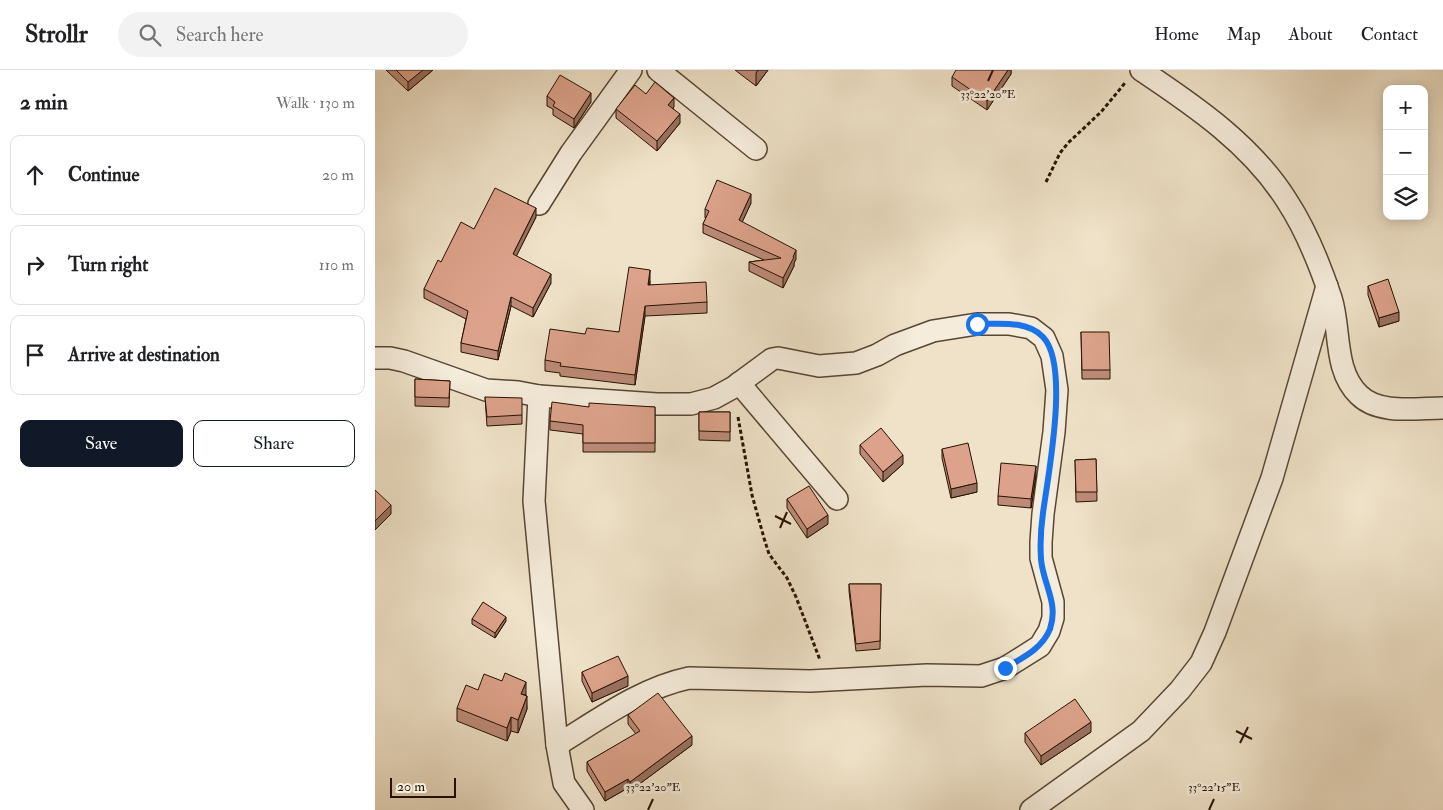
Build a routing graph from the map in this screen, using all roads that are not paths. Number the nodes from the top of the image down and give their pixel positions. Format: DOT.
graph roads {
  1 [pos="631,70"];
  2 [pos="658,70"];
  3 [pos="1135,74"];
  4 [pos="756,149"];
  5 [pos="539,204"];
  6 [pos="1327,286"];
  7 [pos="375,358"];
  8 [pos="737,385"];
  9 [pos="539,396"];
  10 [pos="1443,408"];
  11 [pos="837,499"];
  12 [pos="557,745"];
  13 [pos="583,810"];
  14 [pos="1031,810"];
  1 -- 5 [label="street"];
  2 -- 4 [label="street"];
  3 -- 6 [label="street"];
  6 -- 10 [label="street"];
  6 -- 14 [label="street"];
  7 -- 9 [label="street"];
  8 -- 9 [label="street"];
  8 -- 11 [label="street"];
  8 -- 12 [label="street"];
  9 -- 12 [label="street"];
  12 -- 13 [label="street"];
}
